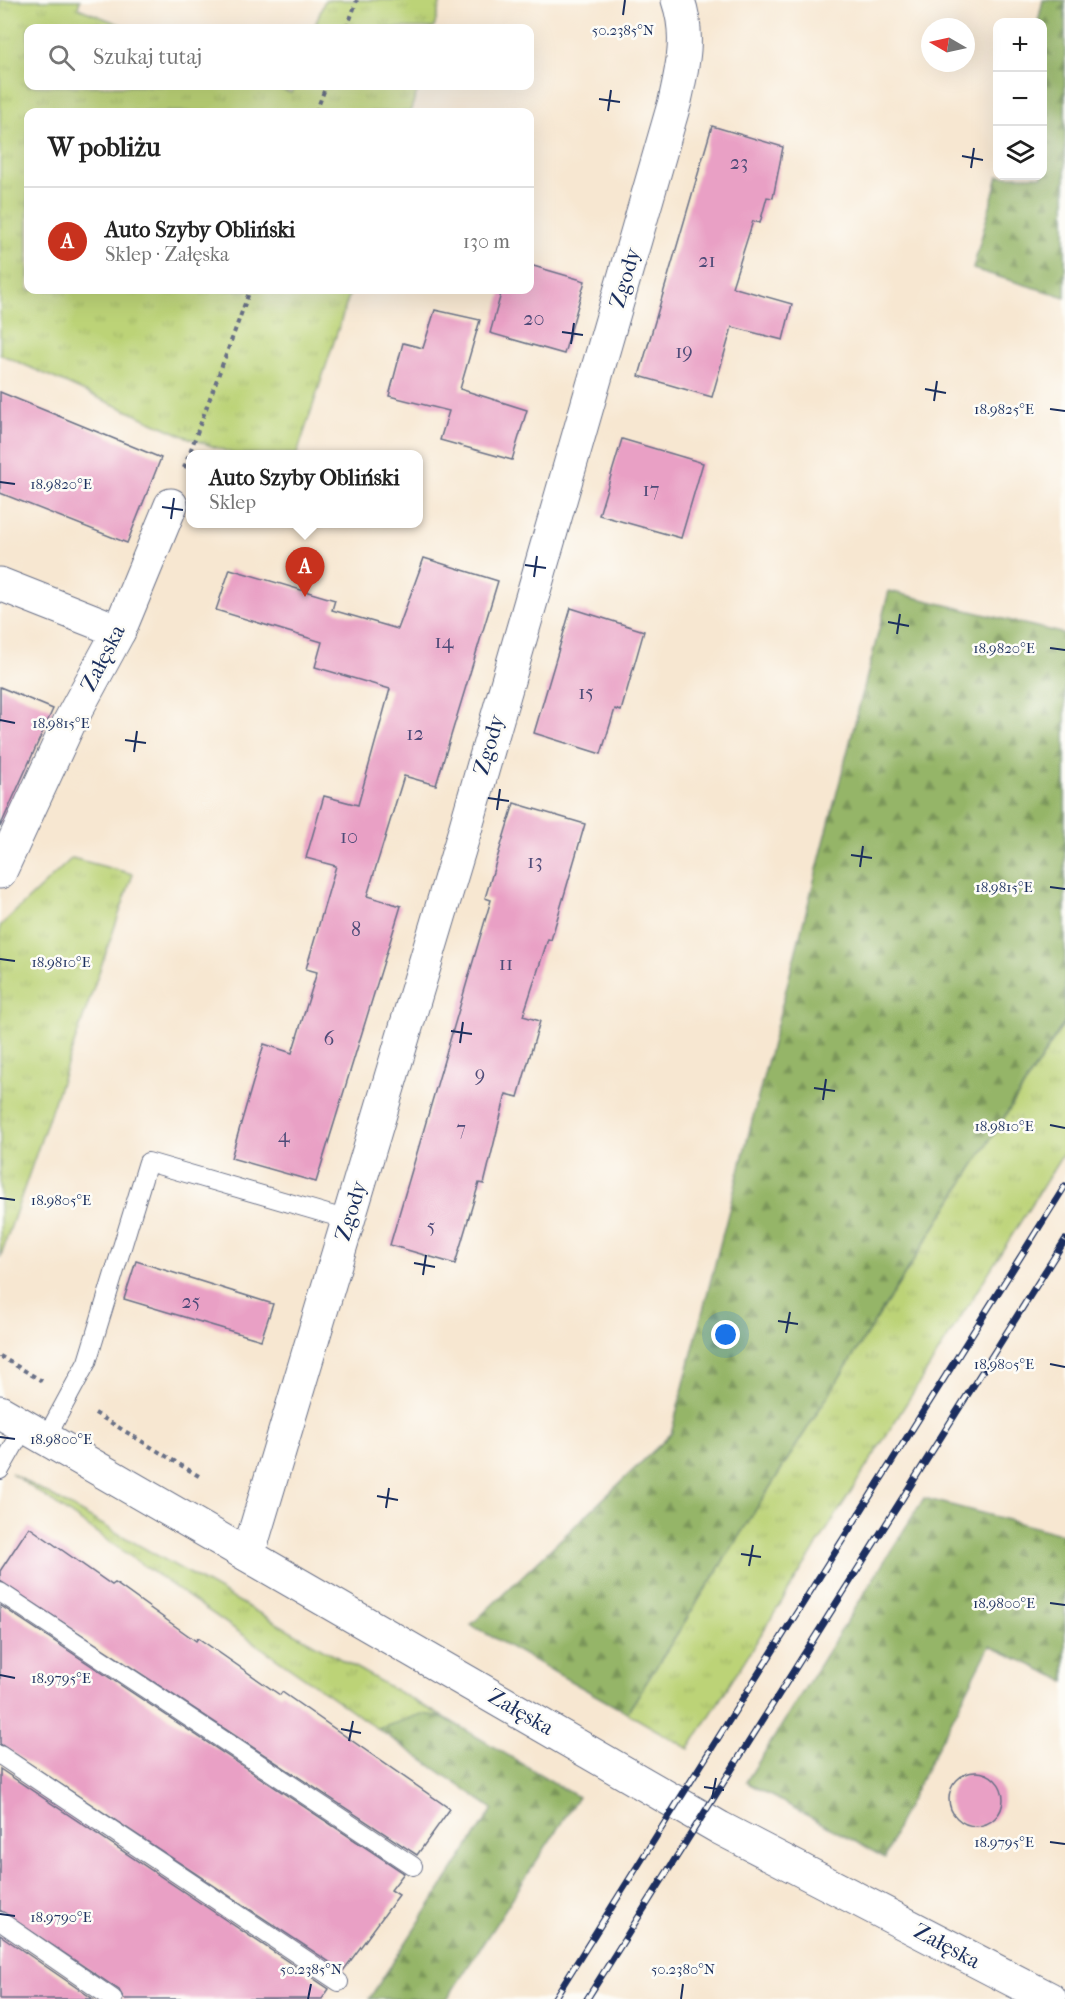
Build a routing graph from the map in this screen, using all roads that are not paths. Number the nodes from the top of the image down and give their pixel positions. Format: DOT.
graph roads {
  1 [pos="678,0"];
  2 [pos="171,505"];
  3 [pos="0,584"];
  4 [pos="119,631"];
  5 [pos="3,860"];
  6 [pos="348,1220"];
  7 [pos="24,1425"];
  8 [pos="0,1470"];
  9 [pos="249,1555"];
  10 [pos="0,1592"];
  11 [pos="0,1755"];
  12 [pos="413,1866"];
  13 [pos="0,1921"];
  14 [pos="339,1982"];
  15 [pos="1038,1997"];
  16 [pos="113,1999"];
  1 -- 6 [label="street, Zgody"];
  2 -- 4 [label="street, Załęska"];
  3 -- 4 [label="street"];
  4 -- 5 [label="street, Załęska"];
  6 -- 7 [label="lane"];
  6 -- 9 [label="street, Zgody"];
  7 -- 8 [label="lane"];
  7 -- 9 [label="street, Załęska"];
  9 -- 15 [label="street, Załęska"];
  10 -- 12 [label="lane"];
  11 -- 14 [label="lane"];
  13 -- 16 [label="lane"];
}
